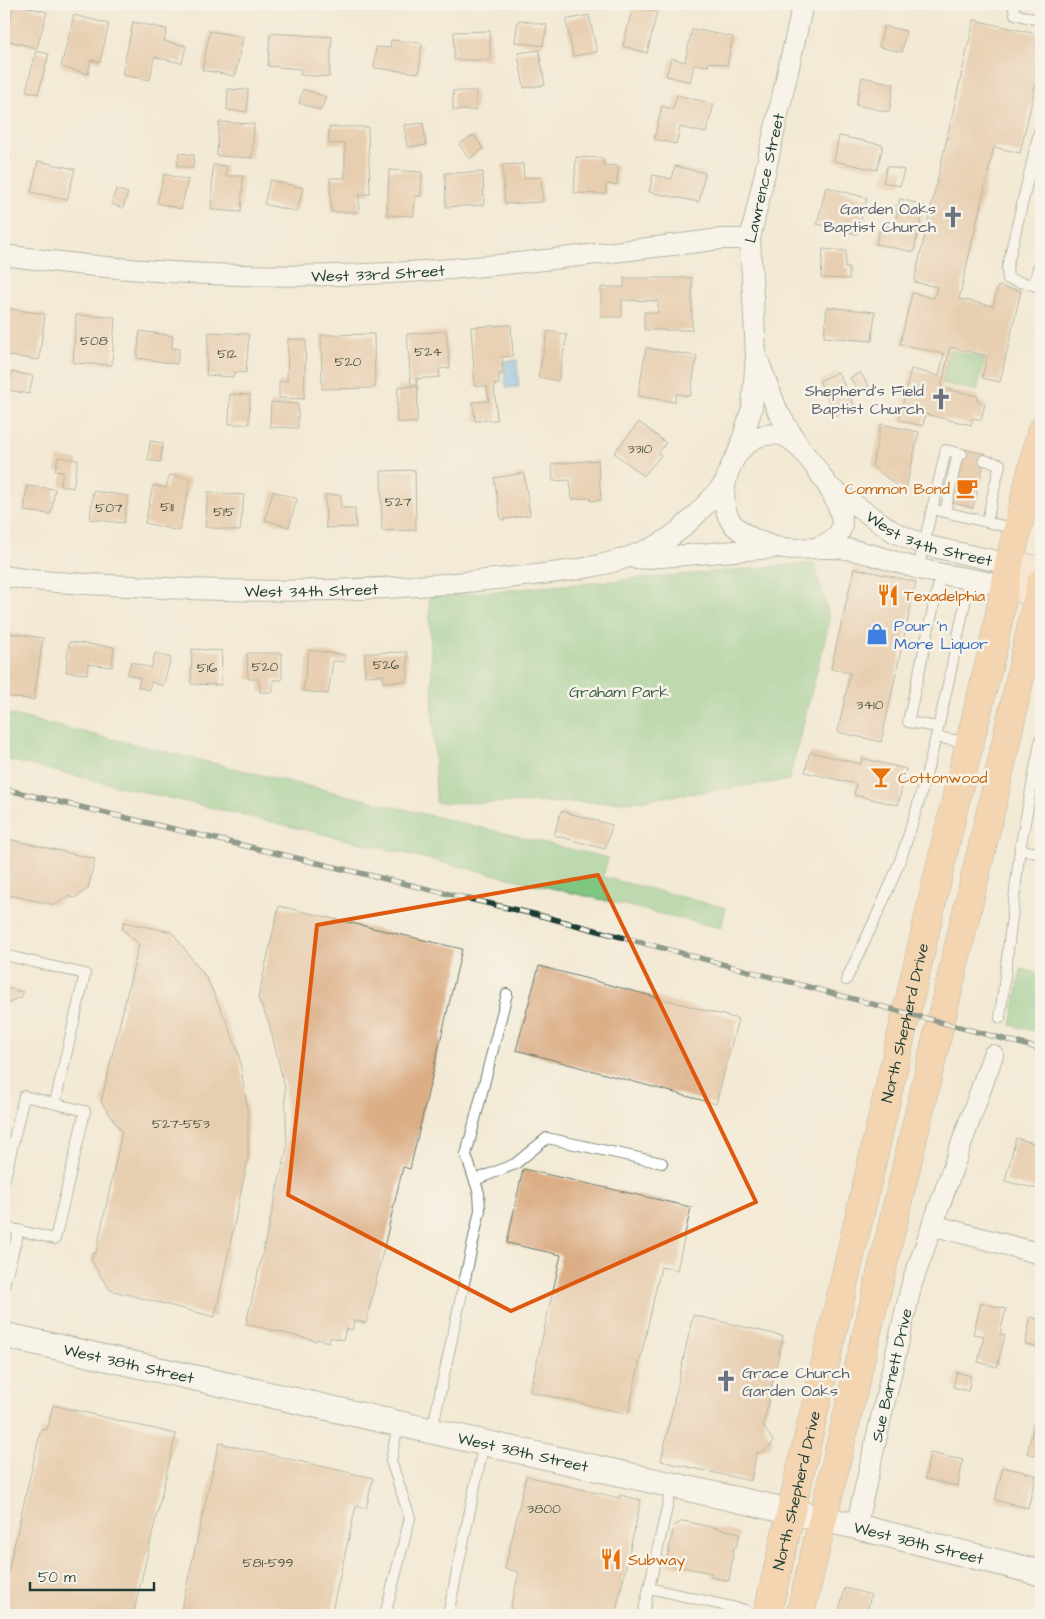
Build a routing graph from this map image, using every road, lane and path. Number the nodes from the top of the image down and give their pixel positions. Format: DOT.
graph roads {
  1 [pos="803,4"];
  2 [pos="1013,4"];
  3 [pos="1041,21"];
  4 [pos="1041,124"];
  5 [pos="1037,160"];
  6 [pos="750,239"];
  7 [pos="4,255"];
  8 [pos="1041,256"];
  9 [pos="1038,286"];
  10 [pos="756,355"];
  11 [pos="1041,432"];
  12 [pos="799,446"];
  13 [pos="738,453"];
  14 [pos="984,460"];
  15 [pos="724,484"];
  16 [pos="828,486"];
  17 [pos="932,509"];
  18 [pos="945,512"];
  19 [pos="987,521"];
  20 [pos="1018,529"];
  21 [pos="924,545"];
  22 [pos="818,547"];
  23 [pos="776,548"];
  24 [pos="616,561"];
  25 [pos="918,569"];
  26 [pos="941,573"];
  27 [pos="1007,575"];
  28 [pos="4,576"];
  29 [pos="970,578"];
  30 [pos="1041,585"];
  31 [pos="937,732"];
  32 [pos="1041,737"];
  33 [pos="970,743"];
  34 [pos="1020,849"];
  35 [pos="1041,854"];
  36 [pos="4,955"];
  37 [pos="846,980"];
  38 [pos="507,994"];
  39 [pos="1000,1018"];
  40 [pos="993,1055"];
  41 [pos="54,1104"];
  42 [pos="662,1163"];
  43 [pos="475,1180"];
  44 [pos="4,1182"];
  45 [pos="932,1224"];
  46 [pos="4,1227"];
  47 [pos="20,1230"];
  48 [pos="1041,1254"];
  49 [pos="4,1285"];
  50 [pos="4,1335"];
  51 [pos="398,1424"];
  52 [pos="432,1431"];
  53 [pos="484,1443"];
  54 [pos="672,1485"];
  55 [pos="792,1512"];
  56 [pos="822,1519"];
  57 [pos="856,1527"];
  58 [pos="1041,1572"];
  59 [pos="649,1588"];
  60 [pos="756,1614"];
  61 [pos="385,1615"];
  62 [pos="448,1615"];
  63 [pos="643,1615"];
  64 [pos="800,1615"];
  1 -- 6 [label="street, Lawrence Street"];
  2 -- 3 [label="lane"];
  4 -- 5 [label="lane"];
  5 -- 9 [label="lane"];
  6 -- 7 [label="street, West 33rd Street"];
  6 -- 10 [label="street, Lawrence Street"];
  8 -- 9 [label="lane"];
  10 -- 12 [label="street, Lawrence Street"];
  10 -- 13 [label="street, Lawrence Street"];
  11 -- 20 [label="main road, North Shepherd Drive"];
  12 -- 13 [label="street"];
  12 -- 16 [label="street"];
  13 -- 15 [label="street"];
  14 -- 19 [label="lane"];
  15 -- 23 [label="street"];
  15 -- 24 [label="street, West 34th Street"];
  16 -- 21 [label="street, West 34th Street"];
  16 -- 22 [label="street"];
  17 -- 18 [label="lane"];
  17 -- 18 [label="lane"];
  17 -- 21 [label="lane"];
  18 -- 19 [label="lane"];
  19 -- 20 [label="lane"];
  20 -- 27 [label="main road, North Shepherd Drive"];
  21 -- 25 [label="lane"];
  21 -- 27 [label="street, West 34th Street"];
  22 -- 23 [label="street"];
  22 -- 25 [label="street, West 34th Street"];
  23 -- 24 [label="street, West 34th Street"];
  24 -- 28 [label="street, West 34th Street"];
  25 -- 26 [label="street, West 34th Street"];
  26 -- 29 [label="street, West 34th Street"];
  26 -- 31 [label="lane"];
  27 -- 29 [label="street, West 34th Street"];
  27 -- 30 [label="main road, West 34th Street"];
  27 -- 33 [label="main road, North Shepherd Drive"];
  29 -- 31 [label="lane"];
  30 -- 56 [label="main road, North Shepherd Drive"];
  31 -- 33 [label="lane"];
  31 -- 37 [label="lane"];
  32 -- 34 [label="lane"];
  33 -- 55 [label="main road, North Shepherd Drive"];
  34 -- 35 [label="lane"];
  34 -- 39 [label="lane"];
  36 -- 41 [label="lane"];
  38 -- 43 [label="lane"];
  40 -- 45 [label="street, Sue Barnett Drive"];
  41 -- 44 [label="lane"];
  41 -- 47 [label="lane"];
  42 -- 43 [label="lane"];
  43 -- 52 [label="lane"];
  45 -- 48 [label="street"];
  45 -- 57 [label="street, Sue Barnett Drive"];
  46 -- 47 [label="lane"];
  47 -- 49 [label="lane"];
  50 -- 51 [label="street, West 38th Street"];
  51 -- 52 [label="street, West 38th Street"];
  51 -- 61 [label="lane"];
  52 -- 53 [label="street, West 38th Street"];
  53 -- 54 [label="street, West 38th Street"];
  53 -- 62 [label="lane"];
  54 -- 55 [label="street, West 38th Street"];
  54 -- 59 [label="lane"];
  55 -- 56 [label="street, West 38th Street"];
  55 -- 60 [label="main road, North Shepherd Drive"];
  56 -- 57 [label="street, West 38th Street"];
  56 -- 64 [label="main road, North Shepherd Drive"];
  57 -- 58 [label="street, West 38th Street"];
  59 -- 60 [label="lane"];
  59 -- 63 [label="lane"];
}
